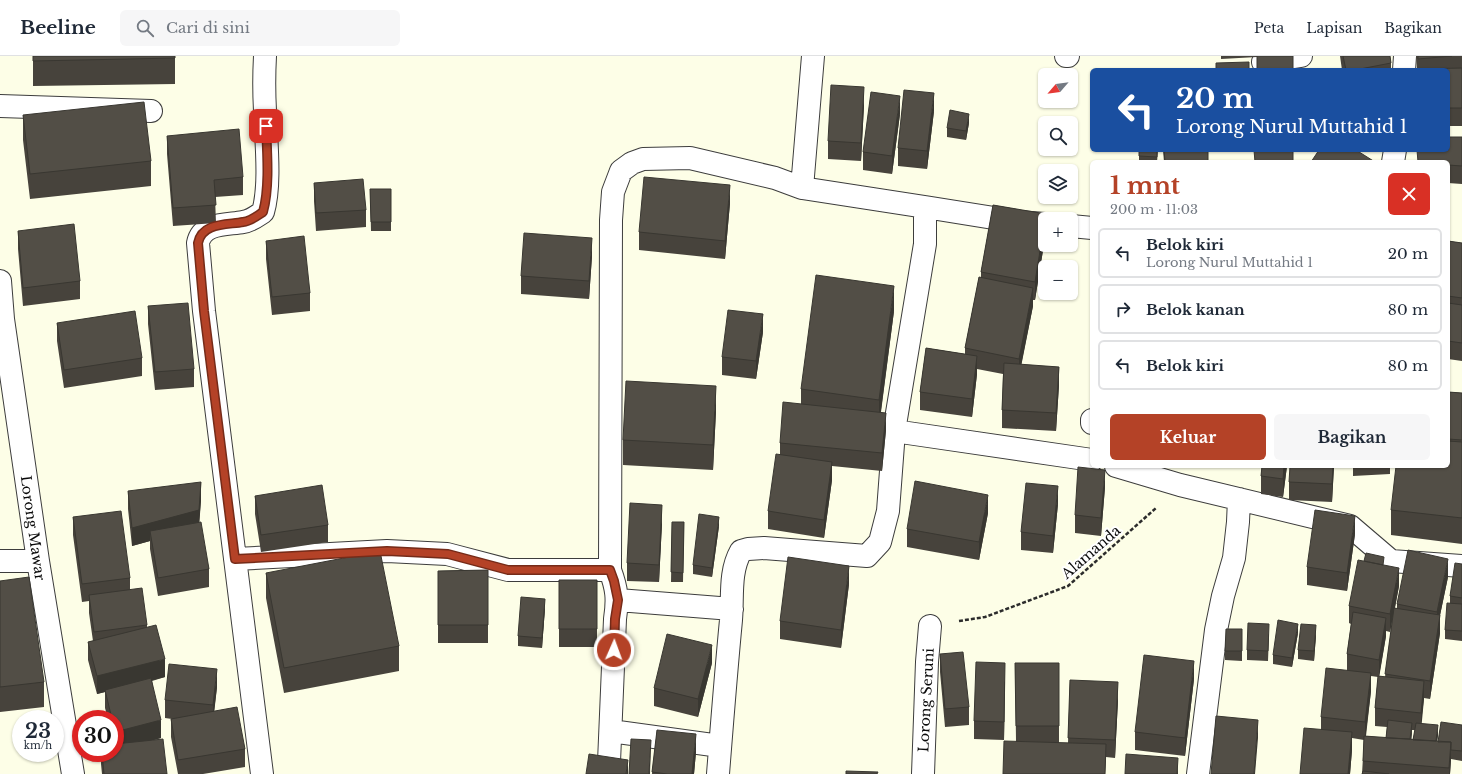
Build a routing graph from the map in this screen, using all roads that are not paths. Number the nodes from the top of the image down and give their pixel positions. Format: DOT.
graph roads {
  1 [pos="265,56"];
  2 [pos="813,56"];
  3 [pos="1301,56"];
  4 [pos="1406,56"];
  5 [pos="1260,63"];
  6 [pos="1404,68"];
  7 [pos="0,106"];
  8 [pos="151,111"];
  9 [pos="802,188"];
  10 [pos="925,207"];
  11 [pos="1038,223"];
  12 [pos="1078,227"];
  13 [pos="1090,228"];
  14 [pos="0,281"];
  15 [pos="894,431"];
  16 [pos="1090,460"];
  17 [pos="1123,468"];
  18 [pos="1238,499"];
  19 [pos="235,559"];
  20 [pos="0,561"];
  21 [pos="38,561"];
  22 [pos="1462,566"];
  23 [pos="610,570"];
  24 [pos="618,600"];
  25 [pos="732,609"];
  26 [pos="930,626"];
  27 [pos="611,730"];
  28 [pos="720,746"];
  29 [pos="609,762"];
  30 [pos="74,774"];
  31 [pos="262,774"];
  32 [pos="718,774"];
  33 [pos="923,774"];
  34 [pos="1198,774"];
  1 -- 19 [label="street"];
  2 -- 9 [label="street"];
  3 -- 5 [label="street"];
  4 -- 6 [label="street"];
  7 -- 8 [label="street"];
  9 -- 10 [label="street"];
  9 -- 23 [label="street"];
  10 -- 11 [label="street"];
  10 -- 15 [label="street"];
  12 -- 13 [label="street"];
  14 -- 21 [label="street, Lorong Mawar"];
  15 -- 16 [label="street"];
  15 -- 25 [label="street"];
  17 -- 18 [label="street"];
  18 -- 22 [label="street"];
  18 -- 34 [label="street"];
  19 -- 23 [label="street"];
  19 -- 31 [label="street"];
  20 -- 21 [label="street"];
  21 -- 30 [label="street, Lorong Mawar"];
  23 -- 24 [label="street"];
  24 -- 25 [label="street"];
  24 -- 27 [label="street"];
  25 -- 28 [label="street"];
  26 -- 33 [label="street, Lorong Seruni"];
  27 -- 28 [label="street"];
  27 -- 29 [label="street"];
  28 -- 32 [label="street"];
}
